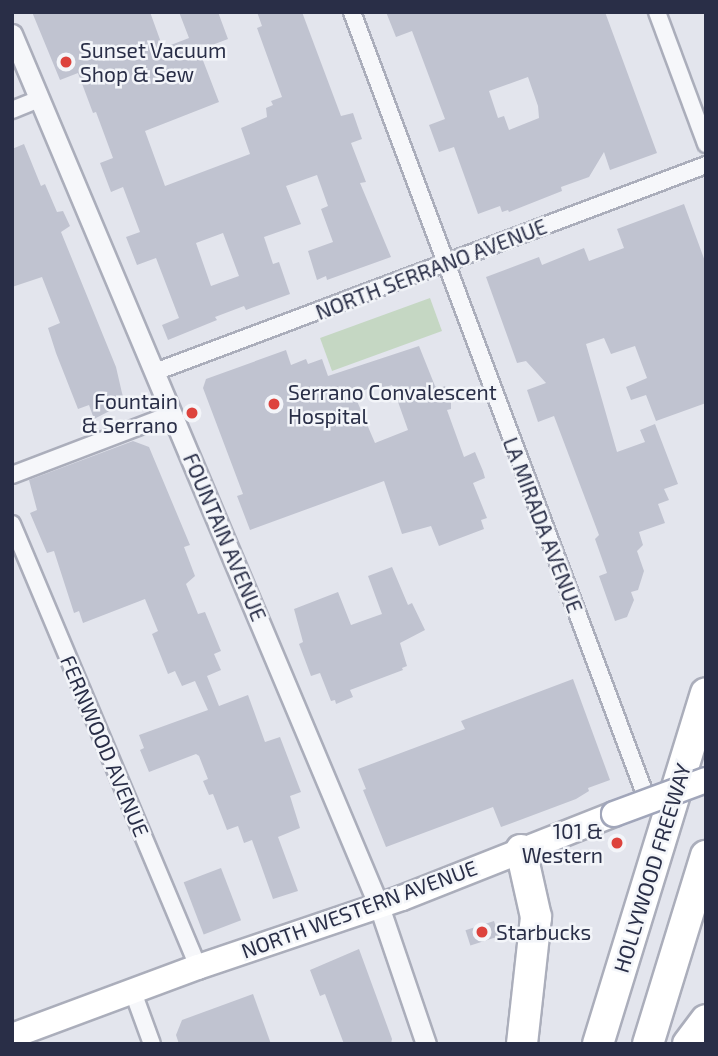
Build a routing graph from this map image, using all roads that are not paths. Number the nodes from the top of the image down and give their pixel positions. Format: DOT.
graph roads {
  1 [pos="352,12"];
  2 [pos="657,12"];
  3 [pos="12,34"];
  4 [pos="39,99"];
  5 [pos="12,110"];
  6 [pos="706,144"];
  7 [pos="706,165"];
  8 [pos="445,265"];
  9 [pos="155,372"];
  10 [pos="172,414"];
  11 [pos="12,475"];
  12 [pos="12,524"];
  13 [pos="706,692"];
  14 [pos="706,780"];
  15 [pos="648,802"];
  16 [pos="521,850"];
  17 [pos="706,856"];
  18 [pos="379,906"];
  19 [pos="198,967"];
  20 [pos="133,992"];
  21 [pos="706,1020"];
  22 [pos="12,1036"];
  23 [pos="152,1044"];
  24 [pos="426,1044"];
  25 [pos="522,1044"];
  26 [pos="598,1044"];
  27 [pos="648,1044"];
  28 [pos="688,1044"];
  1 -- 8 [label="street, LA MIRADA AVENUE"];
  2 -- 6 [label="street"];
  3 -- 4 [label="street, FOUNTAIN AVENUE"];
  4 -- 5 [label="street"];
  4 -- 9 [label="street, FOUNTAIN AVENUE"];
  7 -- 8 [label="street, NORTH SERRANO AVENUE"];
  8 -- 9 [label="street, NORTH SERRANO AVENUE"];
  8 -- 15 [label="street, LA MIRADA AVENUE"];
  9 -- 10 [label="street, FOUNTAIN AVENUE"];
  10 -- 11 [label="street"];
  10 -- 18 [label="street, FOUNTAIN AVENUE"];
  12 -- 19 [label="street, FERNWOOD AVENUE"];
  13 -- 26 [label="highway, HOLLYWOOD FREEWAY"];
  14 -- 15 [label="main road, NORTH WESTERN AVENUE, bridge"];
  15 -- 16 [label="main road, NORTH WESTERN AVENUE, bridge"];
  16 -- 18 [label="main road, NORTH WESTERN AVENUE"];
  16 -- 25 [label="highway"];
  17 -- 27 [label="highway"];
  18 -- 19 [label="main road, NORTH WESTERN AVENUE"];
  18 -- 24 [label="street, FOUNTAIN AVENUE"];
  19 -- 20 [label="main road, NORTH WESTERN AVENUE"];
  20 -- 22 [label="main road, NORTH WESTERN AVENUE"];
  20 -- 23 [label="street"];
  21 -- 28 [label="highway"];
}
